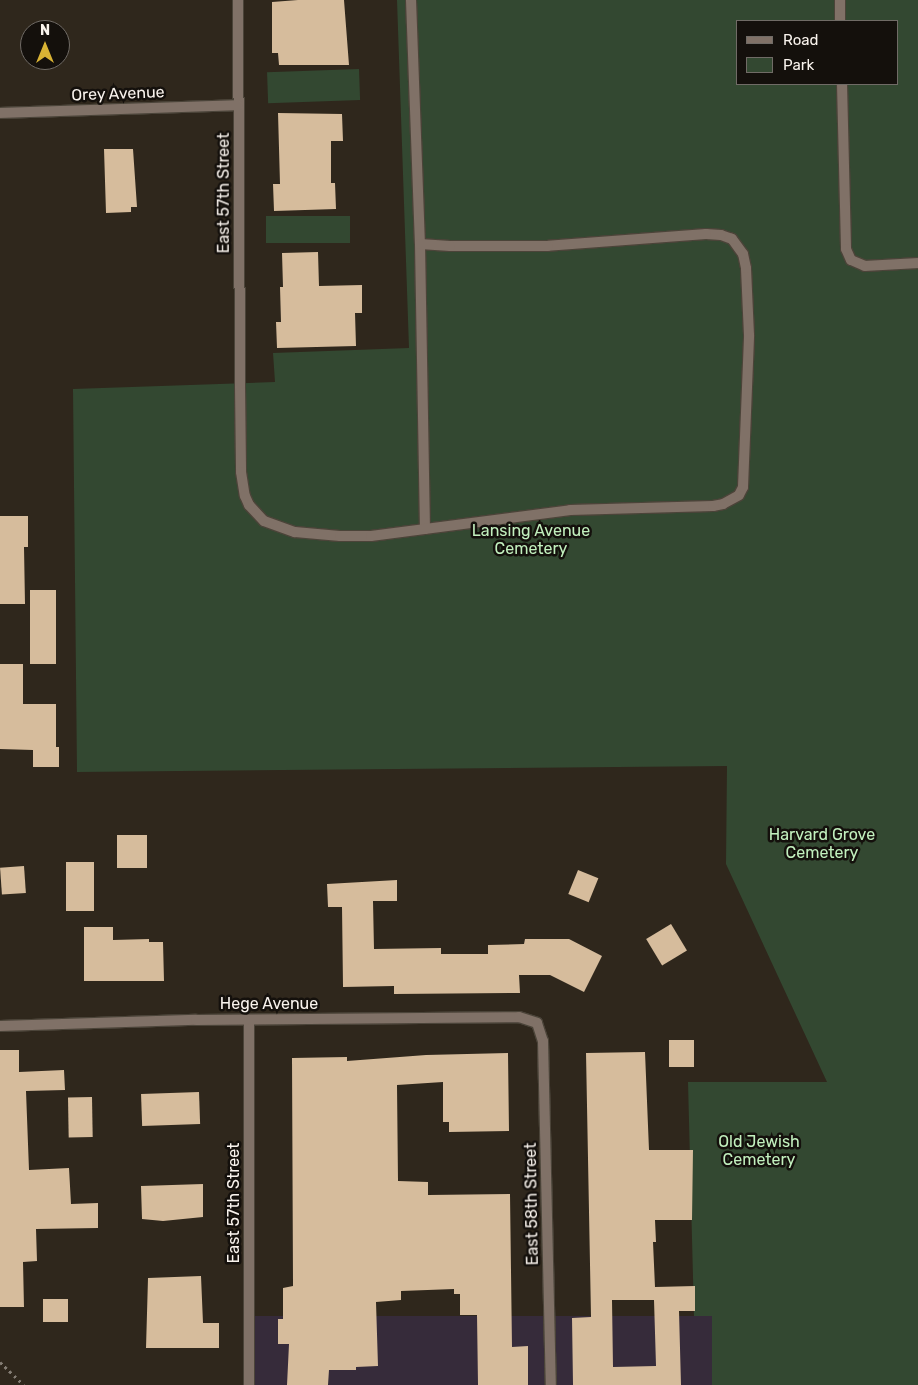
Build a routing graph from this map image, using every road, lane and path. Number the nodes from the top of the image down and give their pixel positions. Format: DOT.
graph roads {
  1 [pos="238,0"];
  2 [pos="411,0"];
  3 [pos="840,0"];
  4 [pos="840,20"];
  5 [pos="842,85"];
  6 [pos="238,105"];
  7 [pos="0,113"];
  8 [pos="420,244"];
  9 [pos="918,263"];
  10 [pos="425,529"];
  11 [pos="249,1020"];
  12 [pos="537,1023"];
  13 [pos="0,1026"];
  14 [pos="0,1362"];
  15 [pos="24,1385"];
  16 [pos="249,1385"];
  17 [pos="550,1385"];
  1 -- 6 [label="street, East 57th Street"];
  2 -- 8 [label="street"];
  3 -- 4 [label="street"];
  5 -- 9 [label="street"];
  6 -- 7 [label="street, Orey Avenue"];
  6 -- 10 [label="street, East 57th Street"];
  8 -- 10 [label="street"];
  8 -- 10 [label="street, East 57th Street"];
  11 -- 12 [label="street, Hege Avenue"];
  11 -- 13 [label="street, Hege Avenue"];
  11 -- 16 [label="street, East 57th Street"];
  12 -- 17 [label="street, East 58th Street"];
  14 -- 15 [label="path"];
}
